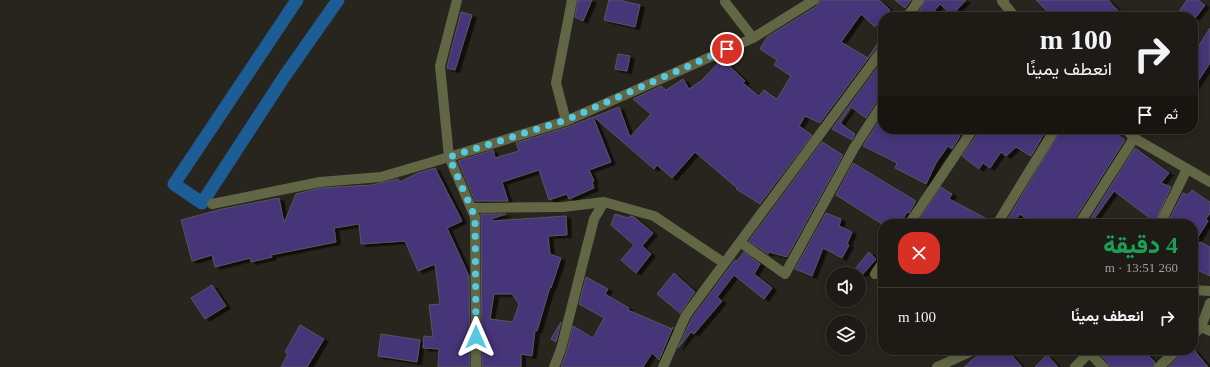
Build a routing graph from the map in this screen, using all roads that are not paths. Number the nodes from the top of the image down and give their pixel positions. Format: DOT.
graph roads {
  1 [pos="457,0"];
  2 [pos="572,0"];
  3 [pos="814,0"];
  4 [pos="919,0"];
  5 [pos="1003,0"];
  6 [pos="724,1"];
  7 [pos="911,12"];
  8 [pos="1011,12"];
  9 [pos="753,38"];
  10 [pos="878,56"];
  11 [pos="878,111"];
  12 [pos="566,120"];
  13 [pos="970,134"];
  14 [pos="1052,134"];
  15 [pos="1130,134"];
  16 [pos="1134,138"];
  17 [pos="449,157"];
  18 [pos="1187,169"];
  19 [pos="1210,182"];
  20 [pos="604,202"];
  21 [pos="212,204"];
  22 [pos="471,208"];
  23 [pos="912,219"];
  24 [pos="1000,219"];
  25 [pos="1082,219"];
  26 [pos="1162,219"];
  27 [pos="740,242"];
  28 [pos="724,263"];
  29 [pos="878,270"];
  30 [pos="875,274"];
  31 [pos="1198,290"];
  32 [pos="1210,291"];
  33 [pos="1210,303"];
  34 [pos="1201,326"];
  35 [pos="963,355"];
  36 [pos="1086,355"];
  37 [pos="1093,355"];
  38 [pos="1172,355"];
  39 [pos="476,367"];
  40 [pos="554,367"];
  41 [pos="663,367"];
  42 [pos="937,367"];
  43 [pos="1075,367"];
  44 [pos="1103,367"];
  45 [pos="1160,367"];
  1 -- 17 [label="street"];
  2 -- 12 [label="street"];
  3 -- 9 [label="street"];
  4 -- 7 [label="street"];
  5 -- 8 [label="street"];
  6 -- 9 [label="street"];
  9 -- 12 [label="street"];
  10 -- 27 [label="street"];
  11 -- 27 [label="street"];
  12 -- 17 [label="street"];
  13 -- 23 [label="street"];
  14 -- 24 [label="street"];
  15 -- 16 [label="street"];
  16 -- 18 [label="street"];
  16 -- 25 [label="street"];
  17 -- 21 [label="street"];
  17 -- 22 [label="street"];
  18 -- 19 [label="street"];
  18 -- 26 [label="street"];
  20 -- 22 [label="street"];
  20 -- 28 [label="street"];
  20 -- 40 [label="street"];
  22 -- 39 [label="street"];
  27 -- 28 [label="street"];
  28 -- 41 [label="street"];
  29 -- 30 [label="street"];
  31 -- 32 [label="street"];
  33 -- 34 [label="street"];
  35 -- 42 [label="street"];
  36 -- 43 [label="street"];
  37 -- 44 [label="street"];
  38 -- 45 [label="street"];
}
